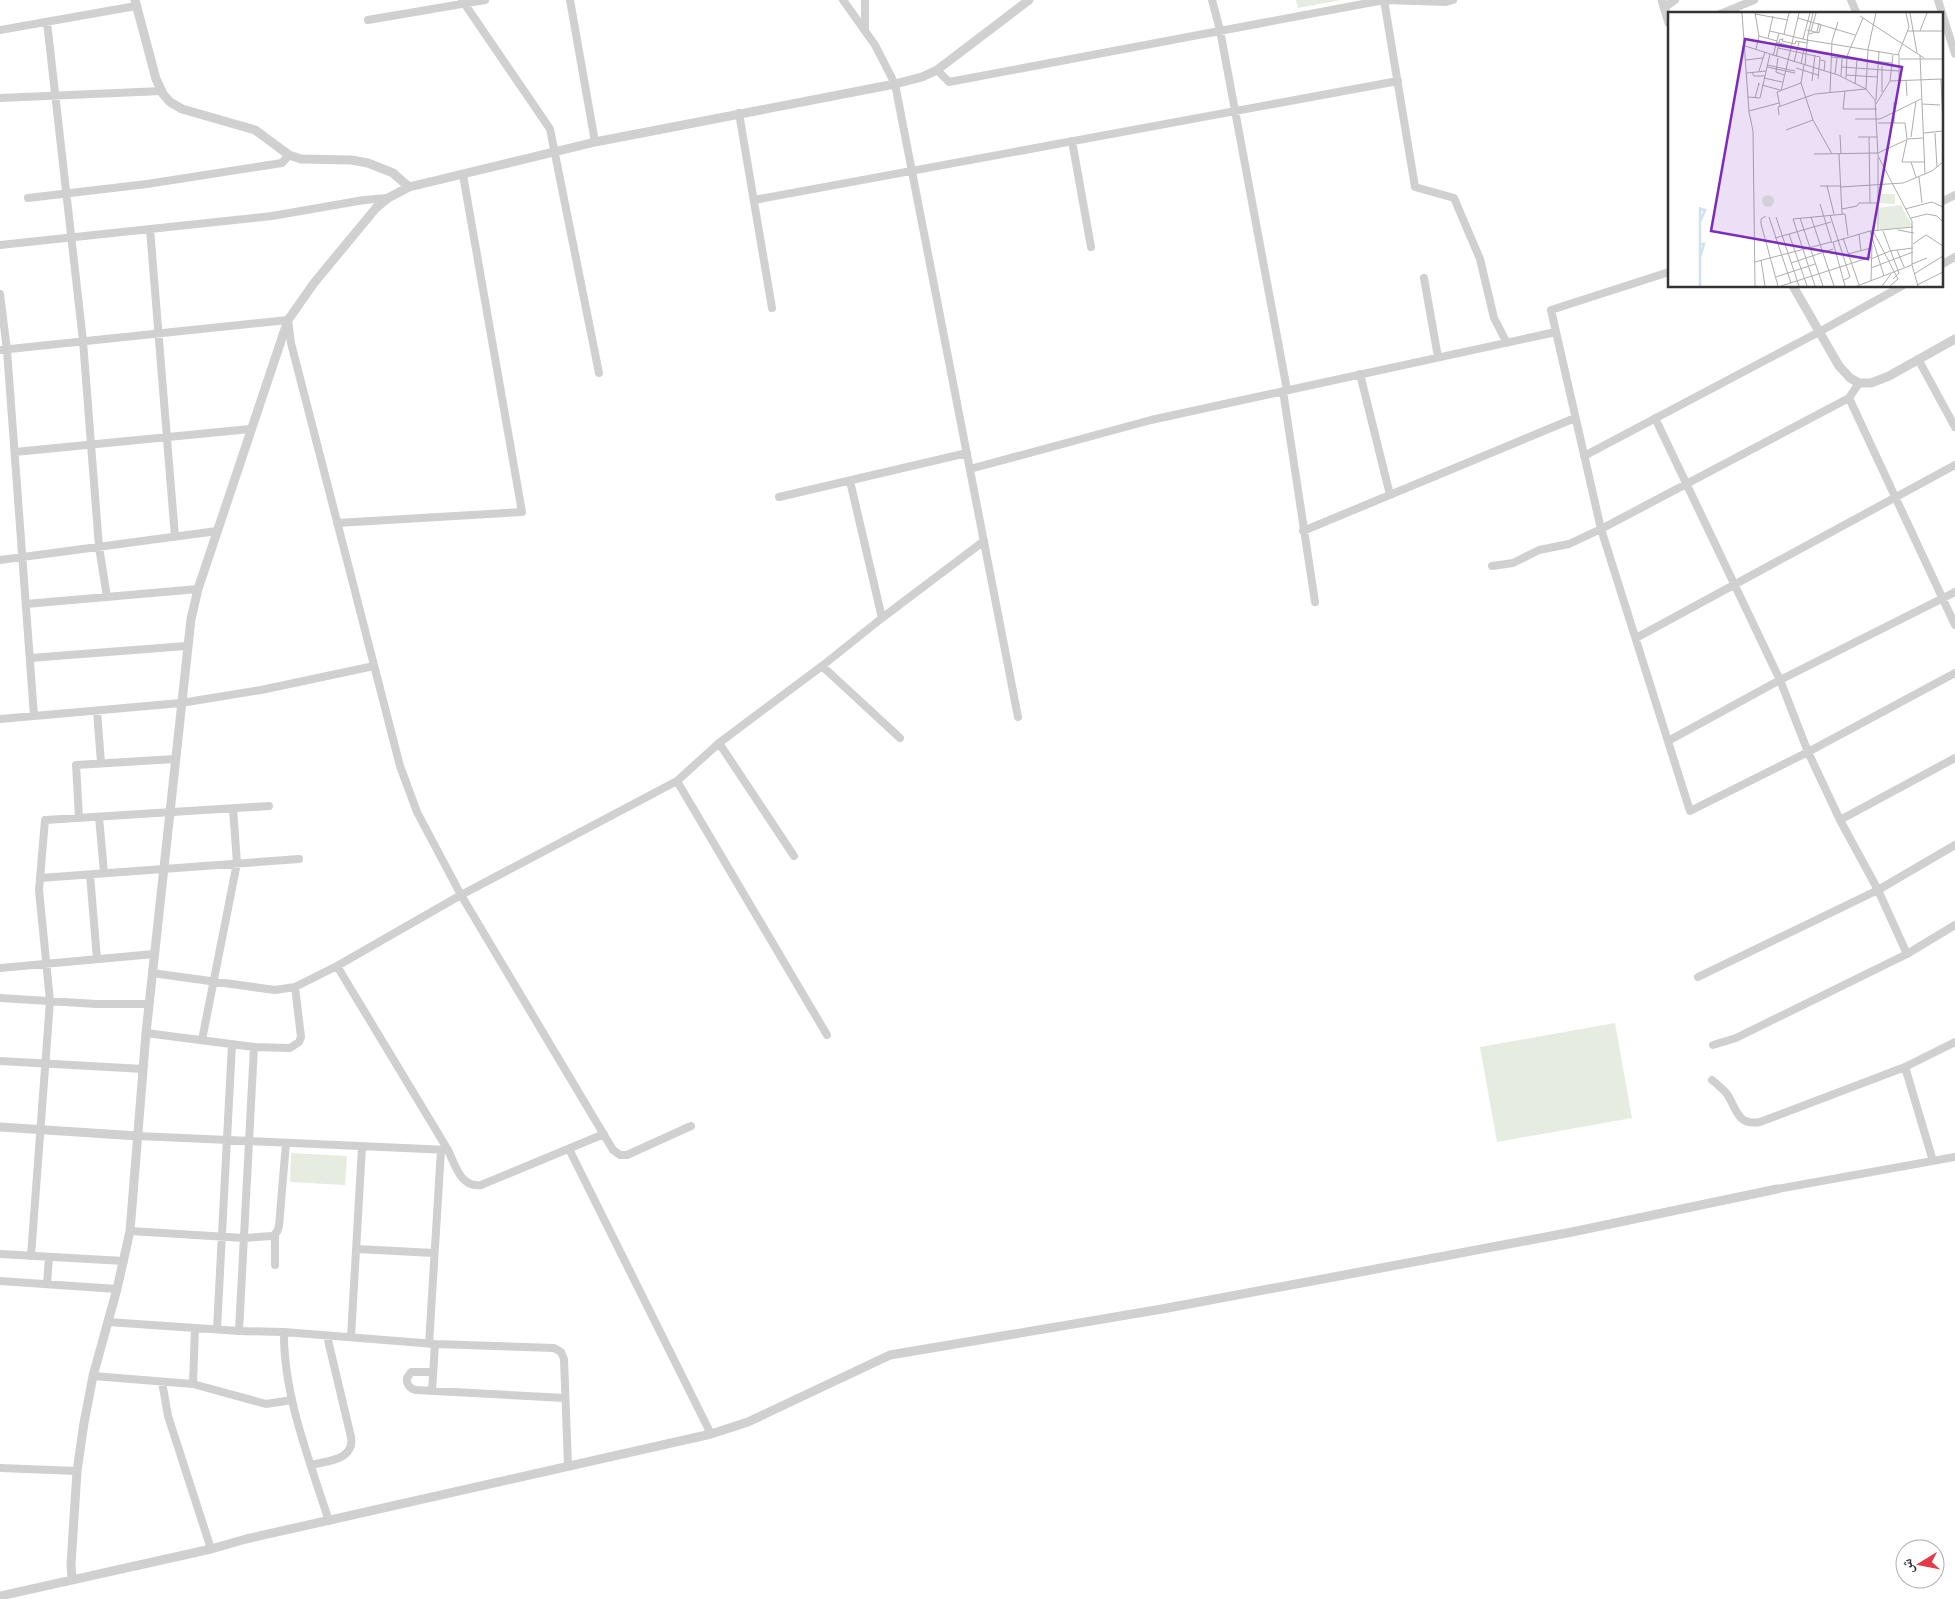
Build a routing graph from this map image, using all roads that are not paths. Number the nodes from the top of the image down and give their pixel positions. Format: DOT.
graph roads {
  1 [pos="485,0"];
  2 [pos="570,0"];
  3 [pos="843,0"];
  4 [pos="865,0"];
  5 [pos="1029,0"];
  6 [pos="1212,0"];
  7 [pos="1384,0"];
  8 [pos="1453,0"];
  9 [pos="1675,0"];
  10 [pos="1754,0"];
  11 [pos="1851,0"];
  12 [pos="1938,0"];
  13 [pos="463,2"];
  14 [pos="135,3"];
  15 [pos="1663,4"];
  16 [pos="1725,12"];
  17 [pos="1856,12"];
  18 [pos="1942,12"];
  19 [pos="1942,13"];
  20 [pos="368,20"];
  21 [pos="1668,20"];
  22 [pos="47,22"];
  23 [pos="0,30"];
  24 [pos="865,30"];
  25 [pos="1220,30"];
  26 [pos="1955,54"];
  27 [pos="937,70"];
  28 [pos="1398,81"];
  29 [pos="895,84"];
  30 [pos="162,91"];
  31 [pos="56,95"];
  32 [pos="0,98"];
  33 [pos="1236,111"];
  34 [pos="739,113"];
  35 [pos="1072,141"];
  36 [pos="595,142"];
  37 [pos="556,151"];
  38 [pos="289,155"];
  39 [pos="912,171"];
  40 [pos="463,175"];
  41 [pos="409,187"];
  42 [pos="67,193"];
  43 [pos="1955,194"];
  44 [pos="28,198"];
  45 [pos="388,198"];
  46 [pos="754,200"];
  47 [pos="1942,201"];
  48 [pos="150,229"];
  49 [pos="72,237"];
  50 [pos="0,245"];
  51 [pos="1091,247"];
  52 [pos="1955,257"];
  53 [pos="1942,264"];
  54 [pos="1668,272"];
  55 [pos="1424,278"];
  56 [pos="1794,288"];
  57 [pos="1898,288"];
  58 [pos="0,294"];
  59 [pos="772,308"];
  60 [pos="288,320"];
  61 [pos="1556,332"];
  62 [pos="1820,332"];
  63 [pos="159,333"];
  64 [pos="1955,339"];
  65 [pos="83,342"];
  66 [pos="1507,343"];
  67 [pos="4,350"];
  68 [pos="1438,358"];
  69 [pos="1918,359"];
  70 [pos="599,373"];
  71 [pos="1360,374"];
  72 [pos="1859,383"];
  73 [pos="1285,391"];
  74 [pos="1850,398"];
  75 [pos="1575,418"];
  76 [pos="1655,418"];
  77 [pos="1955,427"];
  78 [pos="250,429"];
  79 [pos="167,437"];
  80 [pos="91,445"];
  81 [pos="15,452"];
  82 [pos="967,453"];
  83 [pos="1584,456"];
  84 [pos="1955,465"];
  85 [pos="970,469"];
  86 [pos="850,480"];
  87 [pos="1687,484"];
  88 [pos="1390,495"];
  89 [pos="779,497"];
  90 [pos="1895,497"];
  91 [pos="337,524"];
  92 [pos="1601,529"];
  93 [pos="217,531"];
  94 [pos="1303,531"];
  95 [pos="175,537"];
  96 [pos="984,540"];
  97 [pos="99,547"];
  98 [pos="22,557"];
  99 [pos="0,560"];
  100 [pos="1492,566"];
  101 [pos="1734,584"];
  102 [pos="198,589"];
  103 [pos="1955,592"];
  104 [pos="107,597"];
  105 [pos="1943,599"];
  106 [pos="1315,602"];
  107 [pos="26,604"];
  108 [pos="882,618"];
  109 [pos="1955,625"];
  110 [pos="1636,638"];
  111 [pos="186,646"];
  112 [pos="30,658"];
  113 [pos="374,666"];
  114 [pos="822,666"];
  115 [pos="1955,673"];
  116 [pos="1780,680"];
  117 [pos="181,703"];
  118 [pos="97,710"];
  119 [pos="34,716"];
  120 [pos="1018,717"];
  121 [pos="0,719"];
  122 [pos="900,738"];
  123 [pos="1668,741"];
  124 [pos="719,743"];
  125 [pos="1808,752"];
  126 [pos="1955,758"];
  127 [pos="175,759"];
  128 [pos="101,763"];
  129 [pos="677,781"];
  130 [pos="269,806"];
  131 [pos="233,808"];
  132 [pos="169,813"];
  133 [pos="99,817"];
  134 [pos="79,818"];
  135 [pos="1840,820"];
  136 [pos="1955,845"];
  137 [pos="794,856"];
  138 [pos="299,859"];
  139 [pos="237,864"];
  140 [pos="163,869"];
  141 [pos="104,874"];
  142 [pos="90,875"];
  143 [pos="40,878"];
  144 [pos="1878,890"];
  145 [pos="461,895"];
  146 [pos="1955,925"];
  147 [pos="154,954"];
  148 [pos="1907,954"];
  149 [pos="97,959"];
  150 [pos="46,963"];
  151 [pos="337,966"];
  152 [pos="0,968"];
  153 [pos="152,972"];
  154 [pos="1698,977"];
  155 [pos="214,980"];
  156 [pos="295,987"];
  157 [pos="0,998"];
  158 [pos="50,1001"];
  159 [pos="149,1004"];
  160 [pos="146,1033"];
  161 [pos="827,1035"];
  162 [pos="202,1040"];
  163 [pos="1955,1042"];
  164 [pos="232,1044"];
  165 [pos="1713,1045"];
  166 [pos="254,1047"];
  167 [pos="0,1061"];
  168 [pos="44,1064"];
  169 [pos="1905,1067"];
  170 [pos="143,1069"];
  171 [pos="1712,1080"];
  172 [pos="690,1126"];
  173 [pos="0,1127"];
  174 [pos="41,1130"];
  175 [pos="604,1134"];
  176 [pos="138,1136"];
  177 [pos="227,1140"];
  178 [pos="250,1141"];
  179 [pos="286,1143"];
  180 [pos="362,1147"];
  181 [pos="569,1149"];
  182 [pos="444,1150"];
  183 [pos="1955,1157"];
  184 [pos="1933,1161"];
  185 [pos="1777,1189"];
  186 [pos="130,1231"];
  187 [pos="275,1234"];
  188 [pos="222,1237"];
  189 [pos="244,1238"];
  190 [pos="357,1249"];
  191 [pos="434,1253"];
  192 [pos="0,1254"];
  193 [pos="31,1256"];
  194 [pos="49,1257"];
  195 [pos="124,1261"];
  196 [pos="275,1265"];
  197 [pos="0,1281"];
  198 [pos="47,1284"];
  199 [pos="117,1288"];
  200 [pos="108,1322"];
  201 [pos="195,1328"];
  202 [pos="217,1329"];
  203 [pos="239,1331"];
  204 [pos="284,1332"];
  205 [pos="327,1336"];
  206 [pos="351,1337"];
  207 [pos="432,1344"];
  208 [pos="434,1372"];
  209 [pos="92,1376"];
  210 [pos="162,1382"];
  211 [pos="192,1384"];
  212 [pos="432,1391"];
  213 [pos="565,1398"];
  214 [pos="292,1400"];
  215 [pos="711,1434"];
  216 [pos="311,1465"];
  217 [pos="568,1466"];
  218 [pos="0,1468"];
  219 [pos="77,1471"];
  220 [pos="329,1521"];
  221 [pos="211,1549"];
  222 [pos="72,1580"];
  223 [pos="0,1596"];
  1 -- 13 [label="street"];
  2 -- 36 [label="street"];
  3 -- 24 [label="street"];
  4 -- 24 [label="street"];
  5 -- 27 [label="street"];
  6 -- 25 [label="street"];
  7 -- 8 [label="street"];
  7 -- 25 [label="street"];
  7 -- 28 [label="street"];
  9 -- 15 [label="street"];
  10 -- 16 [label="street"];
  11 -- 17 [label="street"];
  12 -- 18 [label="street"];
  13 -- 20 [label="street"];
  13 -- 37 [label="street"];
  14 -- 22 [label="street"];
  14 -- 30 [label="street"];
  15 -- 21 [label="street"];
  19 -- 26 [label="street"];
  22 -- 23 [label="street"];
  22 -- 31 [label="street"];
  24 -- 29 [label="street"];
  25 -- 27 [label="street"];
  25 -- 33 [label="street"];
  27 -- 29 [label="street"];
  28 -- 33 [label="street"];
  28 -- 66 [label="street"];
  29 -- 34 [label="street"];
  29 -- 39 [label="street"];
  30 -- 31 [label="street"];
  30 -- 38 [label="street"];
  31 -- 32 [label="street"];
  31 -- 42 [label="street"];
  33 -- 35 [label="street"];
  33 -- 73 [label="street"];
  34 -- 36 [label="street"];
  34 -- 46 [label="street"];
  35 -- 39 [label="street"];
  35 -- 51 [label="street"];
  36 -- 37 [label="street"];
  37 -- 40 [label="street"];
  37 -- 70 [label="street"];
  38 -- 41 [label="street"];
  38 -- 42 [label="street"];
  39 -- 46 [label="street"];
  39 -- 82 [label="street"];
  40 -- 41 [label="street"];
  40 -- 91 [label="street"];
  41 -- 45 [label="street"];
  42 -- 44 [label="street"];
  42 -- 49 [label="street"];
  43 -- 47 [label="street"];
  45 -- 48 [label="street"];
  45 -- 60 [label="street"];
  46 -- 59 [label="street"];
  48 -- 49 [label="street"];
  48 -- 63 [label="street"];
  49 -- 50 [label="street"];
  49 -- 65 [label="street"];
  52 -- 53 [label="street"];
  54 -- 61 [label="street"];
  55 -- 68 [label="street"];
  56 -- 62 [label="street"];
  57 -- 62 [label="street"];
  58 -- 67 [label="street"];
  60 -- 63 [label="street"];
  60 -- 78 [label="street"];
  60 -- 91 [label="street"];
  61 -- 66 [label="street"];
  61 -- 75 [label="street"];
  62 -- 72 [label="street"];
  62 -- 76 [label="street"];
  63 -- 65 [label="street"];
  63 -- 79 [label="street"];
  64 -- 69 [label="street"];
  65 -- 67 [label="street"];
  65 -- 80 [label="street"];
  66 -- 68 [label="street"];
  67 -- 81 [label="street"];
  68 -- 71 [label="street"];
  69 -- 72 [label="street"];
  69 -- 77 [label="street"];
  71 -- 73 [label="street"];
  71 -- 88 [label="street"];
  72 -- 74 [label="street"];
  73 -- 85 [label="street"];
  73 -- 94 [label="street"];
  74 -- 87 [label="street"];
  74 -- 90 [label="street"];
  75 -- 83 [label="street"];
  75 -- 88 [label="street"];
  76 -- 83 [label="street"];
  76 -- 87 [label="street"];
  78 -- 79 [label="street"];
  78 -- 93 [label="street"];
  79 -- 80 [label="street"];
  79 -- 95 [label="street"];
  80 -- 81 [label="street"];
  80 -- 97 [label="street"];
  81 -- 98 [label="street"];
  82 -- 85 [label="street"];
  82 -- 86 [label="street"];
  83 -- 92 [label="street"];
  84 -- 90 [label="street"];
  85 -- 96 [label="street"];
  86 -- 89 [label="street"];
  86 -- 108 [label="street"];
  87 -- 92 [label="street"];
  87 -- 101 [label="street"];
  88 -- 94 [label="street"];
  90 -- 101 [label="street"];
  90 -- 105 [label="street"];
  91 -- 113 [label="street"];
  92 -- 100 [label="street"];
  92 -- 110 [label="street"];
  93 -- 95 [label="street"];
  93 -- 102 [label="street"];
  94 -- 106 [label="street"];
  95 -- 97 [label="street"];
  96 -- 108 [label="street"];
  96 -- 120 [label="street"];
  97 -- 98 [label="street"];
  97 -- 104 [label="street"];
  98 -- 99 [label="street"];
  98 -- 107 [label="street"];
  101 -- 110 [label="street"];
  101 -- 116 [label="street"];
  102 -- 104 [label="street"];
  102 -- 111 [label="street"];
  103 -- 105 [label="street"];
  104 -- 107 [label="street"];
  105 -- 109 [label="street"];
  105 -- 116 [label="street"];
  107 -- 112 [label="street"];
  108 -- 114 [label="street"];
  110 -- 123 [label="street"];
  111 -- 112 [label="street"];
  111 -- 117 [label="street"];
  112 -- 119 [label="street"];
  113 -- 117 [label="street"];
  113 -- 145 [label="street"];
  114 -- 122 [label="street"];
  114 -- 124 [label="street"];
  115 -- 125 [label="street"];
  116 -- 123 [label="street"];
  116 -- 125 [label="street"];
  117 -- 118 [label="street"];
  117 -- 127 [label="street"];
  118 -- 119 [label="street"];
  118 -- 128 [label="street"];
  119 -- 121 [label="street"];
  123 -- 125 [label="street"];
  124 -- 129 [label="street"];
  124 -- 137 [label="street"];
  125 -- 135 [label="street"];
  126 -- 135 [label="street"];
  127 -- 128 [label="street"];
  127 -- 132 [label="street"];
  128 -- 134 [label="street"];
  129 -- 145 [label="street"];
  129 -- 161 [label="street"];
  130 -- 131 [label="street"];
  131 -- 132 [label="street"];
  131 -- 139 [label="street"];
  132 -- 133 [label="street"];
  132 -- 140 [label="street"];
  133 -- 134 [label="street"];
  133 -- 141 [label="street"];
  134 -- 143 [label="street"];
  135 -- 144 [label="street"];
  136 -- 144 [label="street"];
  138 -- 139 [label="street"];
  139 -- 140 [label="street"];
  139 -- 155 [label="street"];
  140 -- 141 [label="street"];
  140 -- 147 [label="street"];
  141 -- 142 [label="street"];
  142 -- 143 [label="street"];
  142 -- 149 [label="street"];
  143 -- 150 [label="street"];
  144 -- 148 [label="street"];
  144 -- 154 [label="street"];
  145 -- 151 [label="street"];
  145 -- 175 [label="street"];
  146 -- 148 [label="street"];
  147 -- 149 [label="street"];
  147 -- 153 [label="street"];
  148 -- 165 [label="street"];
  149 -- 150 [label="street"];
  150 -- 152 [label="street"];
  150 -- 158 [label="street"];
  151 -- 156 [label="street"];
  151 -- 182 [label="street"];
  153 -- 155 [label="street"];
  153 -- 159 [label="street"];
  155 -- 156 [label="street"];
  155 -- 162 [label="street"];
  156 -- 166 [label="street"];
  157 -- 158 [label="street"];
  158 -- 159 [label="street"];
  158 -- 168 [label="street"];
  159 -- 160 [label="street"];
  160 -- 162 [label="street"];
  160 -- 170 [label="street"];
  162 -- 164 [label="street"];
  163 -- 169 [label="street"];
  164 -- 166 [label="street"];
  164 -- 177 [label="street"];
  166 -- 178 [label="street"];
  167 -- 168 [label="street"];
  168 -- 170 [label="street"];
  168 -- 174 [label="street"];
  169 -- 171 [label="street"];
  169 -- 184 [label="street"];
  170 -- 176 [label="street"];
  172 -- 175 [label="street"];
  173 -- 174 [label="street"];
  174 -- 176 [label="street"];
  174 -- 193 [label="street"];
  175 -- 181 [label="street"];
  176 -- 177 [label="street"];
  176 -- 186 [label="street"];
  177 -- 178 [label="street"];
  177 -- 188 [label="street"];
  178 -- 179 [label="street"];
  178 -- 189 [label="street"];
  179 -- 180 [label="street"];
  179 -- 187 [label="street"];
  180 -- 182 [label="street"];
  180 -- 190 [label="street"];
  181 -- 182 [label="street"];
  181 -- 215 [label="street"];
  182 -- 191 [label="street"];
  183 -- 184 [label="street"];
  184 -- 185 [label="street"];
  185 -- 215 [label="street"];
  186 -- 188 [label="street"];
  186 -- 195 [label="street"];
  187 -- 189 [label="street"];
  187 -- 196 [label="street"];
  188 -- 189 [label="street"];
  188 -- 202 [label="street"];
  189 -- 203 [label="street"];
  190 -- 191 [label="street"];
  190 -- 206 [label="street"];
  191 -- 207 [label="street"];
  192 -- 193 [label="street"];
  193 -- 194 [label="street"];
  194 -- 195 [label="street"];
  194 -- 198 [label="street"];
  195 -- 199 [label="street"];
  197 -- 198 [label="street"];
  198 -- 199 [label="street"];
  199 -- 200 [label="street"];
  200 -- 201 [label="street"];
  200 -- 209 [label="street"];
  201 -- 202 [label="street"];
  201 -- 211 [label="street"];
  202 -- 203 [label="street"];
  203 -- 204 [label="street"];
  204 -- 205 [label="street"];
  204 -- 214 [label="street"];
  205 -- 206 [label="street"];
  205 -- 216 [label="street"];
  206 -- 207 [label="street"];
  207 -- 208 [label="street"];
  207 -- 213 [label="street"];
  208 -- 212 [label="street"];
  208 -- 212 [label="street"];
  209 -- 210 [label="street"];
  209 -- 219 [label="street"];
  210 -- 211 [label="street"];
  210 -- 221 [label="street"];
  211 -- 214 [label="street"];
  212 -- 213 [label="street"];
  213 -- 217 [label="street"];
  214 -- 216 [label="street"];
  215 -- 217 [label="street"];
  216 -- 220 [label="street"];
  217 -- 220 [label="street"];
  218 -- 219 [label="street"];
  219 -- 222 [label="street"];
  220 -- 221 [label="street"];
  221 -- 222 [label="street"];
  222 -- 223 [label="street"];
}
